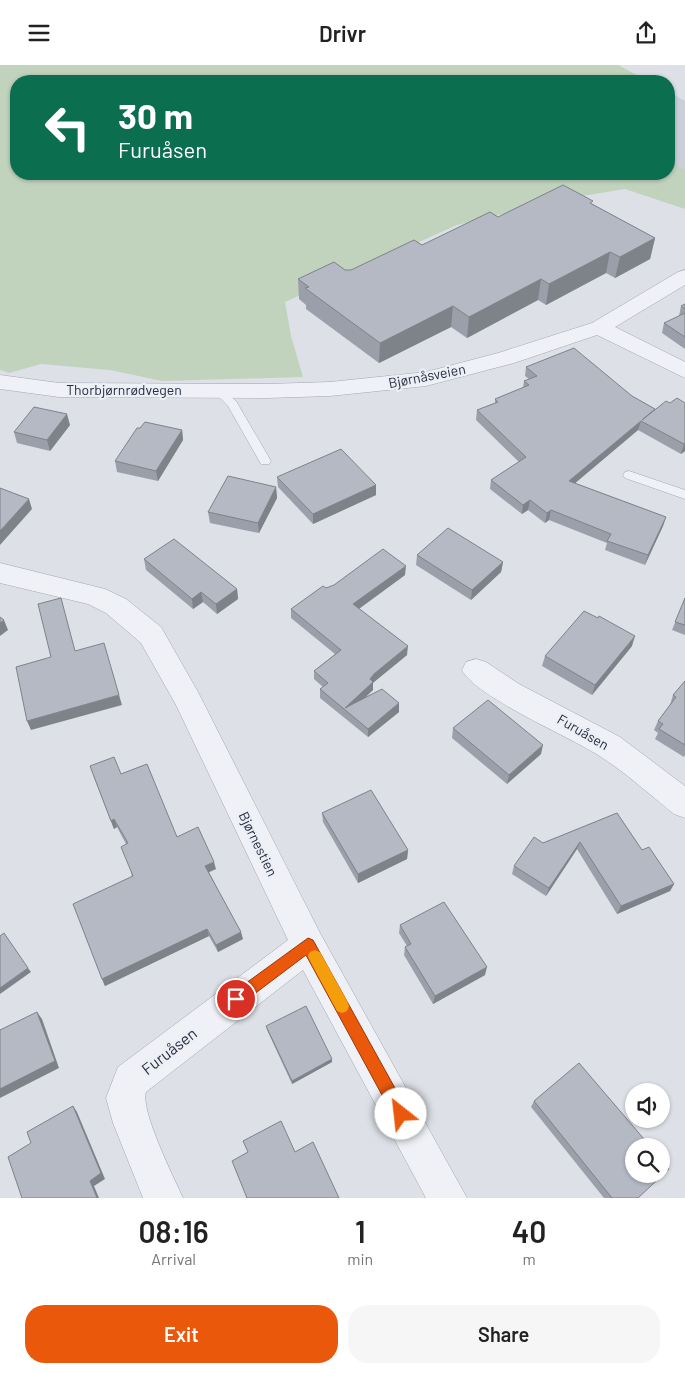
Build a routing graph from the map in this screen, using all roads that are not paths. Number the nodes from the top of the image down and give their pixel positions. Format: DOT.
graph roads {
  1 [pos="685,277"];
  2 [pos="599,327"];
  3 [pos="685,371"];
  4 [pos="0,382"];
  5 [pos="219,391"];
  6 [pos="249,391"];
  7 [pos="265,461"];
  8 [pos="629,475"];
  9 [pos="685,495"];
  10 [pos="0,573"];
  11 [pos="476,670"];
  12 [pos="685,804"];
  13 [pos="308,945"];
  14 [pos="163,1198"];
  15 [pos="447,1198"];
  1 -- 2 [label="street, Bjørnåsveien"];
  2 -- 3 [label="street"];
  2 -- 6 [label="street, Bjørnåsveien"];
  4 -- 5 [label="street, Thorbjørnrødvegen"];
  5 -- 6 [label="street, Thorbjørnrødvegen"];
  5 -- 7 [label="lane"];
  8 -- 9 [label="lane"];
  10 -- 13 [label="street, Bjørnestien"];
  11 -- 12 [label="street, Furuåsen"];
  13 -- 14 [label="street, Furuåsen"];
  13 -- 15 [label="street, Bjørnestien"];
}
